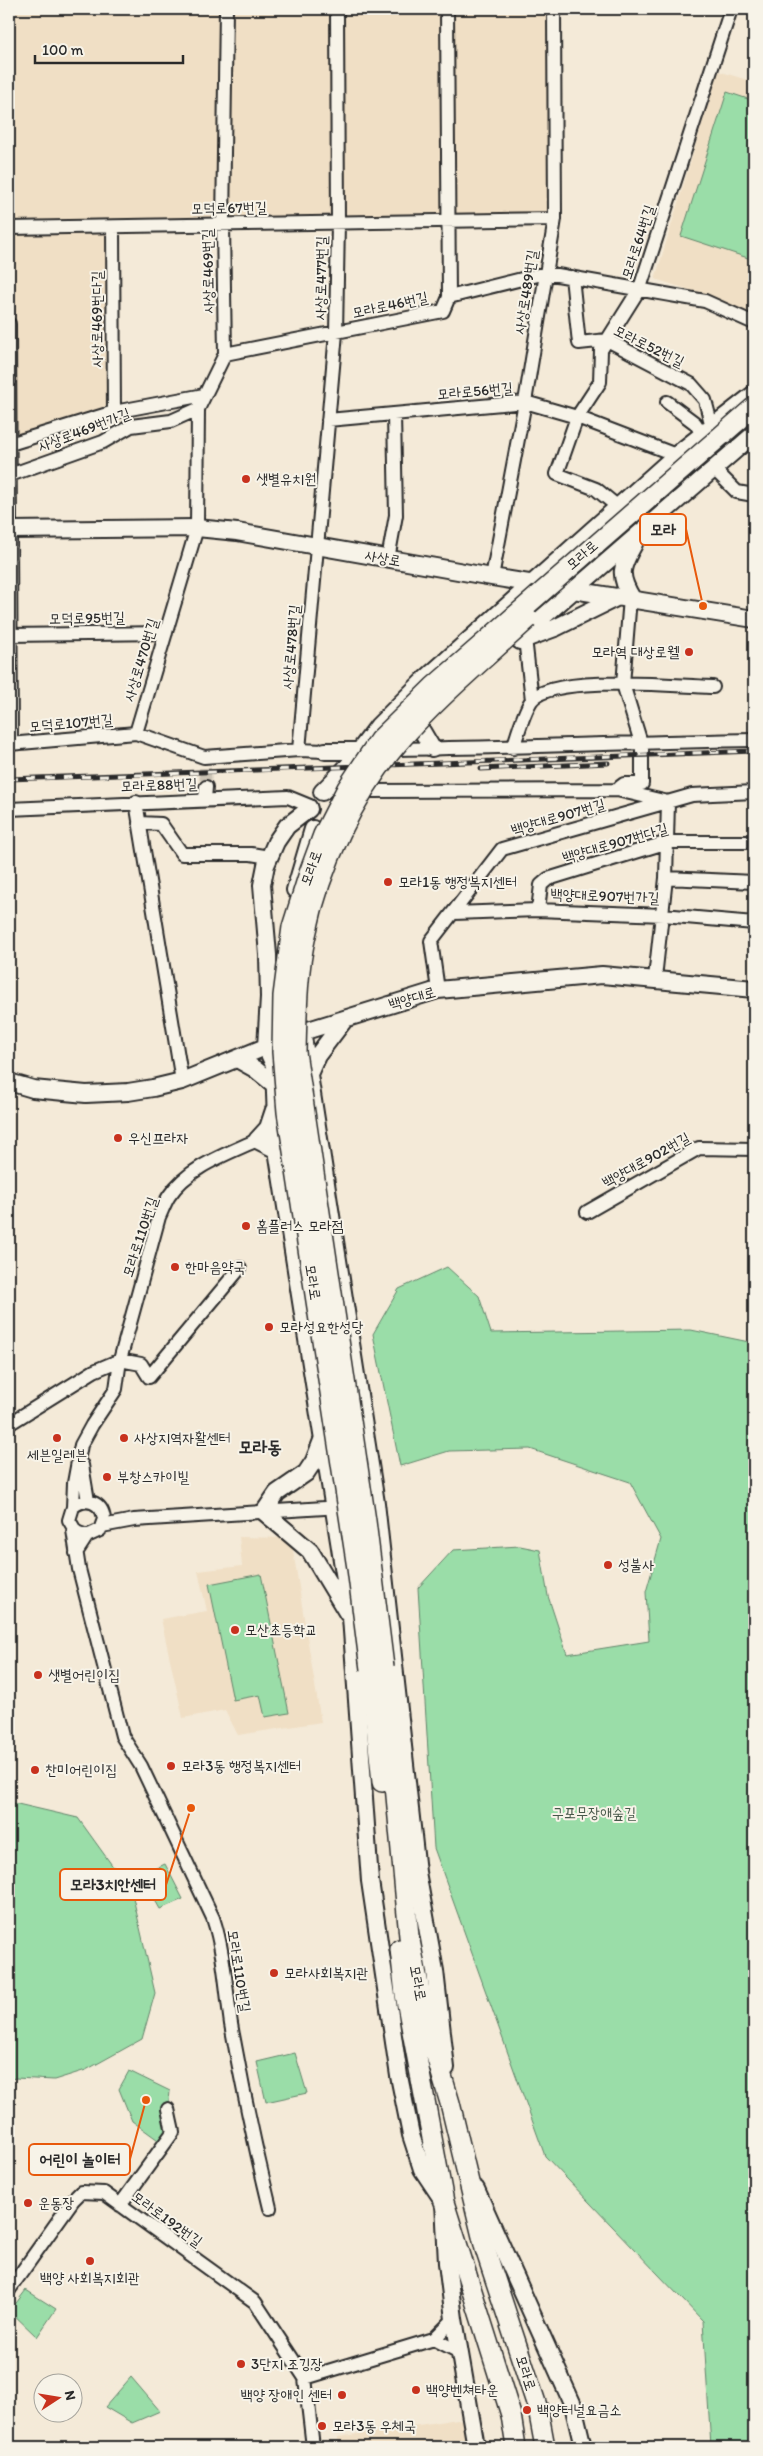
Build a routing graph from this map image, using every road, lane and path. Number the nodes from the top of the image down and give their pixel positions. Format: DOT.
graph roads {
  1 [pos="226,9"];
  2 [pos="337,9"];
  3 [pos="447,9"];
  4 [pos="554,9"];
  5 [pos="731,9"];
  6 [pos="555,219"];
  7 [pos="450,221"];
  8 [pos="338,223"];
  9 [pos="223,225"];
  10 [pos="113,226"];
  11 [pos="9,228"];
  12 [pos="546,273"];
  13 [pos="572,278"];
  14 [pos="640,288"];
  15 [pos="449,297"];
  16 [pos="754,323"];
  17 [pos="9,324"];
  18 [pos="336,333"];
  19 [pos="608,340"];
  20 [pos="225,354"];
  21 [pos="204,394"];
  22 [pos="754,394"];
  23 [pos="525,402"];
  24 [pos="667,402"];
  25 [pos="754,407"];
  26 [pos="198,409"];
  27 [pos="114,412"];
  28 [pos="394,414"];
  29 [pos="577,416"];
  30 [pos="328,420"];
  31 [pos="708,431"];
  32 [pos="754,432"];
  33 [pos="10,444"];
  34 [pos="676,455"];
  35 [pos="713,468"];
  36 [pos="10,474"];
  37 [pos="754,495"];
  38 [pos="618,507"];
  39 [pos="197,528"];
  40 [pos="10,530"];
  41 [pos="639,534"];
  42 [pos="316,547"];
  43 [pos="388,559"];
  44 [pos="499,578"];
  45 [pos="533,582"];
  46 [pos="573,589"];
  47 [pos="627,598"];
  48 [pos="513,600"];
  49 [pos="754,620"];
  50 [pos="166,633"];
  51 [pos="10,635"];
  52 [pos="525,638"];
  53 [pos="509,646"];
  54 [pos="623,684"];
  55 [pos="713,687"];
  56 [pos="532,700"];
  57 [pos="418,726"];
  58 [pos="136,733"];
  59 [pos="754,740"];
  60 [pos="640,741"];
  61 [pos="10,744"];
  62 [pos="432,748"];
  63 [pos="512,748"];
  64 [pos="397,749"];
  65 [pos="299,750"];
  66 [pos="325,751"];
  67 [pos="358,751"];
  68 [pos="344,770"];
  69 [pos="617,790"];
  70 [pos="367,791"];
  71 [pos="322,792"];
  72 [pos="754,792"];
  73 [pos="136,802"];
  74 [pos="668,802"];
  75 [pos="356,804"];
  76 [pos="309,807"];
  77 [pos="9,809"];
  78 [pos="139,823"];
  79 [pos="313,829"];
  80 [pos="343,837"];
  81 [pos="668,842"];
  82 [pos="754,842"];
  83 [pos="269,857"];
  84 [pos="666,878"];
  85 [pos="754,882"];
  86 [pos="538,910"];
  87 [pos="454,913"];
  88 [pos="663,915"];
  89 [pos="754,923"];
  90 [pos="655,978"];
  91 [pos="754,989"];
  92 [pos="438,990"];
  93 [pos="345,1019"];
  94 [pos="302,1032"];
  95 [pos="271,1044"];
  96 [pos="237,1059"];
  97 [pos="309,1074"];
  98 [pos="182,1081"];
  99 [pos="9,1082"];
  100 [pos="276,1086"];
  101 [pos="277,1102"];
  102 [pos="257,1140"];
  103 [pos="754,1149"];
  104 [pos="277,1150"];
  105 [pos="325,1181"];
  106 [pos="286,1199"];
  107 [pos="586,1212"];
  108 [pos="240,1268"];
  109 [pos="120,1360"];
  110 [pos="9,1424"];
  111 [pos="323,1438"];
  112 [pos="81,1445"];
  113 [pos="88,1501"];
  114 [pos="376,1502"];
  115 [pos="73,1507"];
  116 [pos="334,1508"];
  117 [pos="103,1512"];
  118 [pos="264,1512"];
  119 [pos="134,1520"];
  120 [pos="102,1526"];
  121 [pos="74,1530"];
  122 [pos="87,1536"];
  123 [pos="76,1552"];
  124 [pos="351,1617"];
  125 [pos="377,1668"];
  126 [pos="450,2102"];
  127 [pos="168,2109"];
  128 [pos="463,2160"];
  129 [pos="444,2202"];
  130 [pos="120,2205"];
  131 [pos="270,2208"];
  132 [pos="9,2290"];
  133 [pos="454,2319"];
  134 [pos="434,2339"];
  135 [pos="461,2353"];
  136 [pos="305,2378"];
  137 [pos="313,2447"];
  138 [pos="476,2447"];
  139 [pos="516,2447"];
  140 [pos="545,2447"];
  141 [pos="582,2447"];
  1 -- 9 [label="street, 사상로469번길"];
  2 -- 8 [label="street, 사상로477번길"];
  3 -- 7 [label="street"];
  4 -- 6 [label="street, 사상로489번길"];
  5 -- 14 [label="street, 모라로64번길"];
  6 -- 7 [label="street, 모덕로67번길"];
  6 -- 12 [label="street, 사상로489번길"];
  7 -- 8 [label="street, 모덕로67번길"];
  7 -- 15 [label="street"];
  8 -- 9 [label="street, 모덕로67번길"];
  8 -- 18 [label="street, 사상로477번길"];
  9 -- 10 [label="street, 모덕로67번길"];
  9 -- 20 [label="street, 사상로469번길"];
  10 -- 11 [label="street, 모덕로67번길"];
  10 -- 27 [label="street, 사상로469번다길"];
  12 -- 13 [label="street, 모라로46번길"];
  12 -- 15 [label="street, 모라로46번길"];
  12 -- 23 [label="street, 사상로489번길"];
  13 -- 14 [label="street, 모라로46번길"];
  13 -- 19 [label="street, 모라로52번길"];
  14 -- 16 [label="street, 모라로46번길"];
  14 -- 19 [label="street, 모라로64번길"];
  15 -- 18 [label="street, 모라로46번길"];
  17 -- 33 [label="street"];
  18 -- 20 [label="street, 모라로46번길"];
  18 -- 30 [label="street, 사상로477번길"];
  19 -- 29 [label="street, 모라로64번길"];
  19 -- 31 [label="street, 모라로52번길"];
  20 -- 21 [label="street, 사상로469번길"];
  21 -- 26 [label="street, 사상로469번길"];
  21 -- 27 [label="street"];
  22 -- 31 [label="main road, 모라로"];
  23 -- 28 [label="street, 모라로56번길"];
  23 -- 29 [label="street, 모라로56번길"];
  23 -- 44 [label="street, 사상로489번길"];
  24 -- 31 [label="street"];
  25 -- 125 [label="highway, 모라로, bridge"];
  26 -- 36 [label="street, 사상로469번가길"];
  26 -- 39 [label="street, 사상로469번길"];
  27 -- 33 [label="street"];
  28 -- 30 [label="street, 모라로56번길"];
  28 -- 43 [label="street"];
  29 -- 34 [label="street, 모라로56번길"];
  29 -- 38 [label="street, 모라로64번길"];
  30 -- 42 [label="street, 사상로477번길"];
  31 -- 34 [label="main road, 모라로"];
  32 -- 35 [label="main road, 모라로"];
  32 -- 125 [label="highway, 모라로, bridge"];
  33 -- 36 [label="street"];
  34 -- 38 [label="main road, 모라로"];
  35 -- 37 [label="street"];
  35 -- 41 [label="main road, 모라로"];
  36 -- 40 [label="street"];
  38 -- 45 [label="main road, 모라로"];
  39 -- 40 [label="main road, 사상로"];
  39 -- 42 [label="main road, 사상로"];
  39 -- 50 [label="street, 사상로470번길"];
  40 -- 51 [label="street"];
  41 -- 46 [label="main road, 모라로"];
  41 -- 47 [label="main road"];
  42 -- 43 [label="main road, 사상로"];
  42 -- 65 [label="street, 사상로478번길"];
  43 -- 44 [label="main road, 사상로"];
  44 -- 45 [label="main road, 사상로"];
  44 -- 48 [label="main road"];
  45 -- 46 [label="main road, 사상로"];
  45 -- 48 [label="main road, 모라로"];
  46 -- 47 [label="main road, 사상로"];
  46 -- 53 [label="main road, 모라로"];
  47 -- 49 [label="main road, 사상로"];
  47 -- 52 [label="main road"];
  47 -- 54 [label="street"];
  48 -- 67 [label="main road, 모라로"];
  50 -- 51 [label="street, 모덕로95번길"];
  50 -- 58 [label="street, 사상로470번길"];
  51 -- 61 [label="street"];
  52 -- 53 [label="main road"];
  52 -- 56 [label="street"];
  53 -- 57 [label="main road, 모라로"];
  54 -- 55 [label="street"];
  54 -- 56 [label="street"];
  54 -- 60 [label="street"];
  56 -- 63 [label="street"];
  57 -- 62 [label="main road"];
  57 -- 64 [label="main road, 모라로"];
  58 -- 61 [label="street, 모덕로107번길"];
  58 -- 65 [label="street"];
  59 -- 60 [label="street"];
  60 -- 63 [label="street"];
  60 -- 69 [label="street"];
  62 -- 63 [label="street"];
  62 -- 64 [label="street"];
  64 -- 70 [label="main road, 모라로"];
  65 -- 66 [label="street"];
  66 -- 67 [label="main road"];
  66 -- 68 [label="main road"];
  67 -- 68 [label="main road, 모라로"];
  68 -- 71 [label="main road, 모라로"];
  69 -- 70 [label="street"];
  69 -- 74 [label="street"];
  70 -- 75 [label="main road, 모라로"];
  71 -- 75 [label="main road"];
  71 -- 76 [label="main road"];
  72 -- 74 [label="street, 백양대로907번길"];
  73 -- 76 [label="street, 모라로88번길"];
  73 -- 77 [label="street, 모라로88번길"];
  73 -- 78 [label="street"];
  74 -- 81 [label="street"];
  74 -- 87 [label="street, 백양대로907번길"];
  75 -- 80 [label="main road"];
  76 -- 79 [label="main road"];
  76 -- 83 [label="main road, 모라로"];
  78 -- 83 [label="street"];
  78 -- 98 [label="street"];
  79 -- 80 [label="main road"];
  79 -- 95 [label="main road, 모라로"];
  80 -- 94 [label="main road, 모라로"];
  81 -- 82 [label="street, 백양대로907번다길"];
  81 -- 84 [label="street"];
  81 -- 86 [label="street, 백양대로907번다길"];
  83 -- 95 [label="main road, 모라로"];
  84 -- 85 [label="street"];
  84 -- 88 [label="street"];
  86 -- 87 [label="street, 백양대로907번가길"];
  86 -- 88 [label="street, 백양대로907번가길"];
  87 -- 92 [label="street, 백양대로907번길"];
  88 -- 89 [label="street, 백양대로907번가길"];
  88 -- 90 [label="street"];
  90 -- 91 [label="main road, 백양대로"];
  90 -- 92 [label="main road, 백양대로"];
  92 -- 93 [label="main road, 백양대로"];
  93 -- 94 [label="main road, 백양대로"];
  93 -- 97 [label="main road"];
  94 -- 95 [label="main road, 백양대로"];
  94 -- 97 [label="main road, 모라로"];
  95 -- 96 [label="main road, 백양대로"];
  95 -- 100 [label="main road, 모라로"];
  96 -- 98 [label="main road, 백양대로"];
  96 -- 100 [label="main road"];
  97 -- 105 [label="main road, 모라로"];
  98 -- 99 [label="main road, 백양대로"];
  100 -- 101 [label="main road, 모라로"];
  101 -- 102 [label="main road"];
  101 -- 104 [label="main road, 모라로"];
  102 -- 104 [label="main road"];
  102 -- 109 [label="street, 모라로110번길"];
  103 -- 107 [label="street, 백양대로902번길"];
  104 -- 106 [label="main road, 모라로"];
  105 -- 106 [label="main road"];
  105 -- 114 [label="main road, 모라로"];
  106 -- 111 [label="main road, 모라로"];
  108 -- 109 [label="street"];
  109 -- 110 [label="street"];
  109 -- 112 [label="street, 모라로110번길"];
  111 -- 116 [label="main road, 모라로"];
  111 -- 118 [label="main road"];
  112 -- 113 [label="street"];
  112 -- 115 [label="street, 모라로110번길"];
  113 -- 115 [label="street"];
  113 -- 117 [label="street"];
  114 -- 116 [label="street"];
  114 -- 126 [label="main road, 모라로"];
  115 -- 121 [label="street, 모라로110번길"];
  116 -- 118 [label="street"];
  116 -- 124 [label="main road, 모라로"];
  117 -- 119 [label="street"];
  117 -- 120 [label="street"];
  118 -- 119 [label="street"];
  118 -- 124 [label="main road"];
  119 -- 120 [label="street"];
  120 -- 122 [label="street"];
  121 -- 122 [label="street"];
  121 -- 123 [label="street, 모라로110번길"];
  122 -- 123 [label="street"];
  123 -- 131 [label="street, 모라로110번길"];
  124 -- 129 [label="main road, 모라로"];
  125 -- 126 [label="highway, 모라로"];
  125 -- 129 [label="highway, 모라로"];
  126 -- 128 [label="highway, 모라로"];
  127 -- 130 [label="street"];
  128 -- 140 [label="highway, 모라로"];
  128 -- 141 [label="main road"];
  129 -- 133 [label="main road"];
  129 -- 139 [label="highway, 모라로"];
  130 -- 132 [label="street, 모라로192번길"];
  130 -- 136 [label="street, 모라로192번길"];
  133 -- 134 [label="street"];
  133 -- 135 [label="main road"];
  134 -- 135 [label="street"];
  134 -- 136 [label="street"];
  135 -- 138 [label="main road"];
  136 -- 137 [label="street, 모라로192번길"];
}
